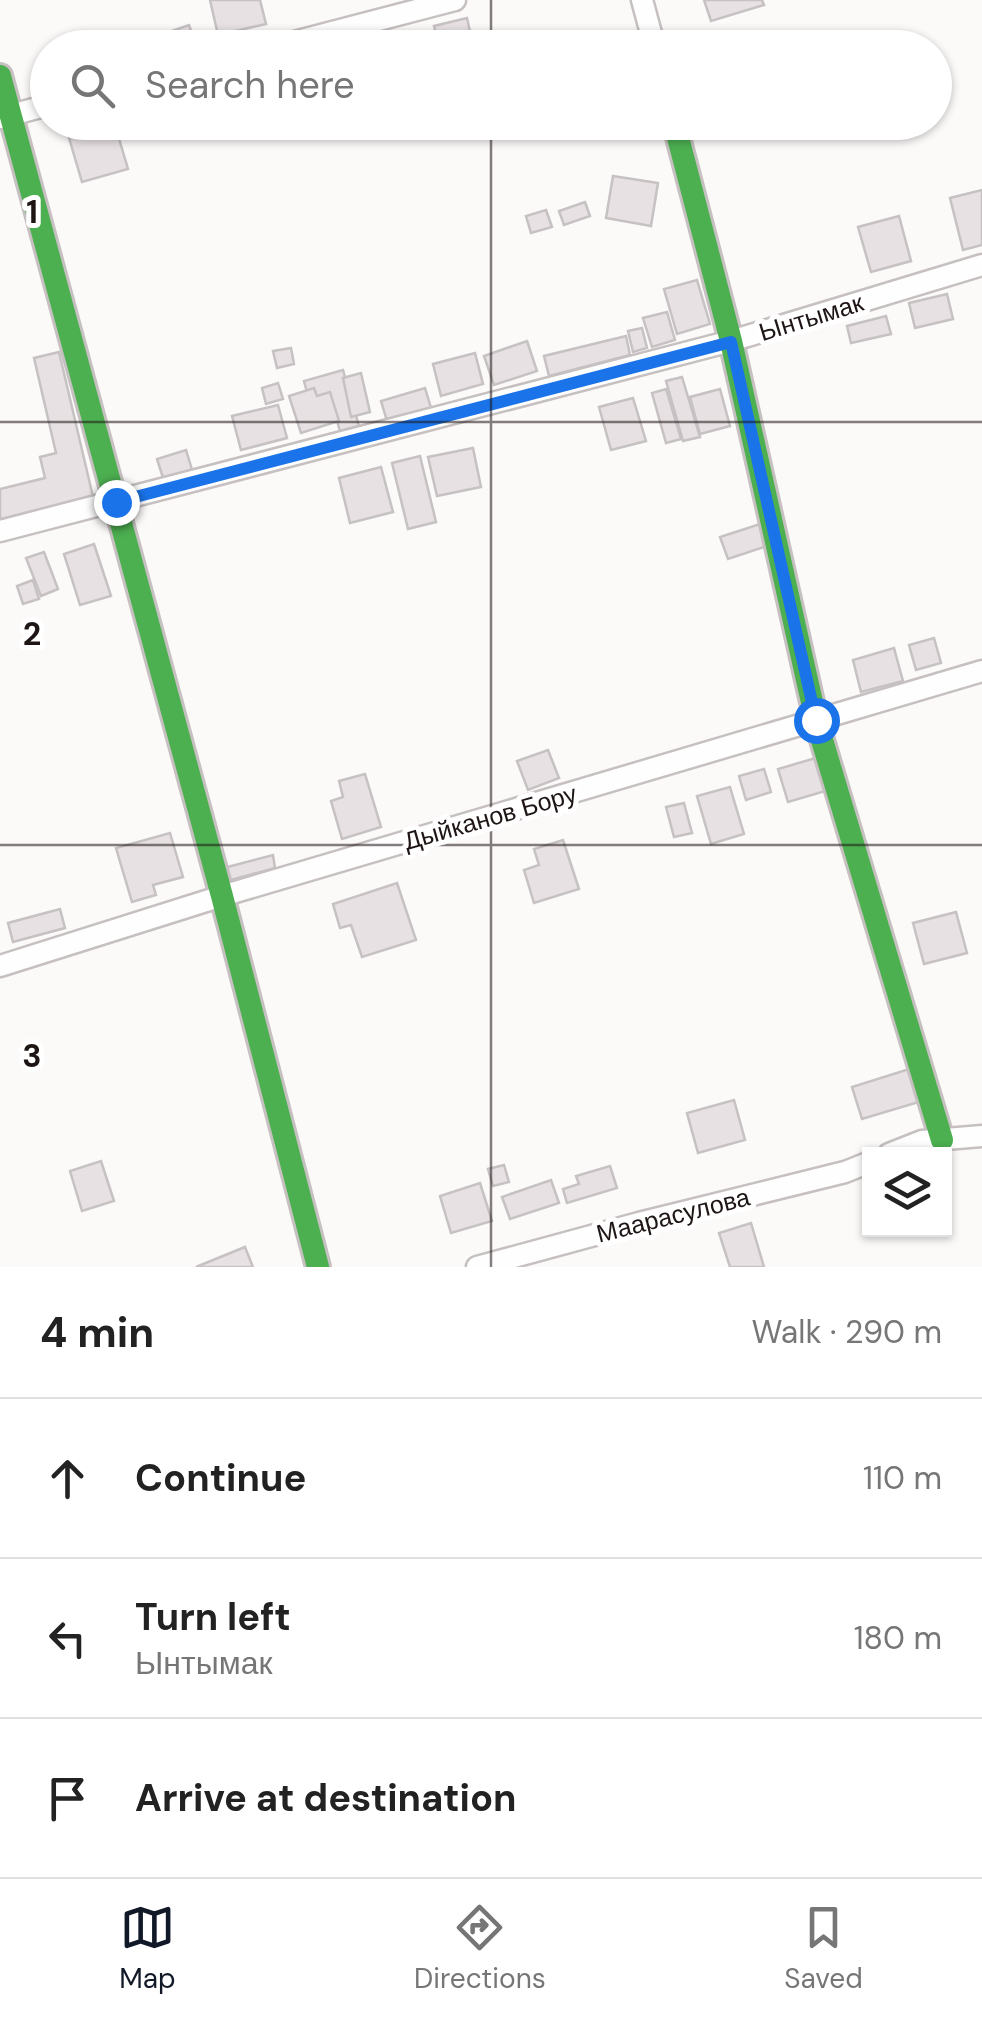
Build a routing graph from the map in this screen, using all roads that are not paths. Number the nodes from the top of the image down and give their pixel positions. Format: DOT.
graph roads {
  1 [pos="455,0"];
  2 [pos="642,0"];
  3 [pos="340,30"];
  4 [pos="650,30"];
  5 [pos="0,76"];
  6 [pos="6,116"];
  7 [pos="679,140"];
  8 [pos="982,264"];
  9 [pos="731,342"];
  10 [pos="116,502"];
  11 [pos="0,531"];
  12 [pos="982,671"];
  13 [pos="816,720"];
  14 [pos="222,896"];
  15 [pos="0,966"];
  16 [pos="982,1136"];
  17 [pos="942,1140"];
  18 [pos="908,1147"];
  19 [pos="862,1165"];
  20 [pos="318,1267"];
  21 [pos="476,1267"];
  1 -- 3 [label="street"];
  2 -- 4 [label="street"];
  5 -- 6 [label="street"];
  6 -- 10 [label="street"];
  7 -- 9 [label="street"];
  8 -- 9 [label="street, Ынтымак"];
  9 -- 10 [label="street, Ынтымак"];
  9 -- 13 [label="street"];
  10 -- 11 [label="street, Ынтымак"];
  10 -- 14 [label="street"];
  12 -- 13 [label="street, Дыйканов Бору"];
  13 -- 14 [label="street, Дыйканов Бору"];
  13 -- 17 [label="street"];
  14 -- 15 [label="street, Дыйканов Бору"];
  14 -- 20 [label="street"];
  16 -- 17 [label="street"];
  17 -- 18 [label="street"];
  19 -- 21 [label="street, Маарасулова"];
}
